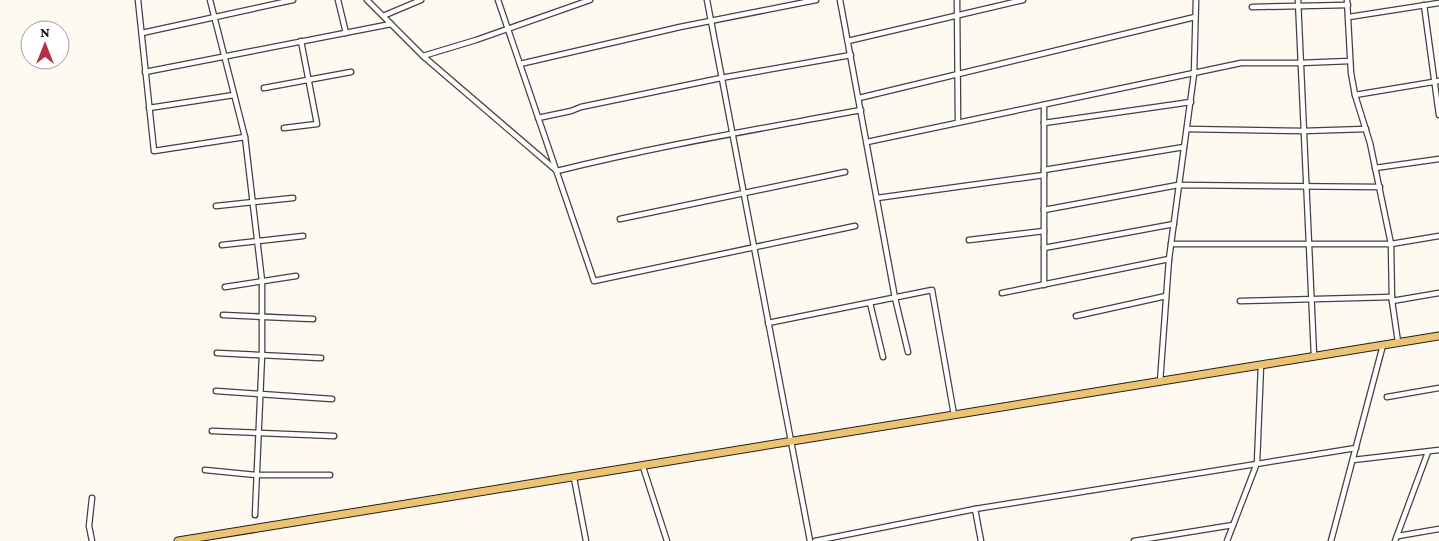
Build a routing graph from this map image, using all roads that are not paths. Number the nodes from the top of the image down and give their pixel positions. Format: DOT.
graph roads {
  1 [pos="138,0"];
  2 [pos="210,0"];
  3 [pos="293,0"];
  4 [pos="338,0"];
  5 [pos="367,0"];
  6 [pos="421,0"];
  7 [pos="498,0"];
  8 [pos="590,0"];
  9 [pos="707,0"];
  10 [pos="816,0"];
  11 [pos="840,0"];
  12 [pos="957,0"];
  13 [pos="1023,0"];
  14 [pos="1196,0"];
  15 [pos="1298,3"];
  16 [pos="1347,3"];
  17 [pos="1439,3"];
  18 [pos="1424,5"];
  19 [pos="1252,6"];
  20 [pos="958,15"];
  21 [pos="383,16"];
  22 [pos="1195,17"];
  23 [pos="1349,17"];
  24 [pos="214,18"];
  25 [pos="711,21"];
  26 [pos="391,24"];
  27 [pos="508,29"];
  28 [pos="142,33"];
  29 [pos="346,33"];
  30 [pos="301,41"];
  31 [pos="848,41"];
  32 [pos="850,55"];
  33 [pos="224,56"];
  34 [pos="423,56"];
  35 [pos="1350,61"];
  36 [pos="1300,63"];
  37 [pos="520,64"];
  38 [pos="145,72"];
  39 [pos="350,72"];
  40 [pos="957,74"];
  41 [pos="1194,74"];
  42 [pos="721,78"];
  43 [pos="308,80"];
  44 [pos="1437,82"];
  45 [pos="264,88"];
  46 [pos="1355,94"];
  47 [pos="234,95"];
  48 [pos="858,98"];
  49 [pos="1190,102"];
  50 [pos="1044,104"];
  51 [pos="150,108"];
  52 [pos="861,110"];
  53 [pos="1439,115"];
  54 [pos="538,118"];
  55 [pos="958,122"];
  56 [pos="1044,123"];
  57 [pos="284,128"];
  58 [pos="1187,129"];
  59 [pos="1366,129"];
  60 [pos="1303,131"];
  61 [pos="732,134"];
  62 [pos="245,137"];
  63 [pos="867,142"];
  64 [pos="1184,148"];
  65 [pos="1439,159"];
  66 [pos="1375,168"];
  67 [pos="557,172"];
  68 [pos="845,172"];
  69 [pos="1044,172"];
  70 [pos="1178,186"];
  71 [pos="1306,186"];
  72 [pos="1380,187"];
  73 [pos="743,192"];
  74 [pos="293,198"];
  75 [pos="877,198"];
  76 [pos="254,203"];
  77 [pos="216,206"];
  78 [pos="1044,210"];
  79 [pos="620,218"];
  80 [pos="1174,224"];
  81 [pos="854,226"];
  82 [pos="1044,231"];
  83 [pos="303,236"];
  84 [pos="1439,236"];
  85 [pos="968,240"];
  86 [pos="258,241"];
  87 [pos="1171,244"];
  88 [pos="1309,244"];
  89 [pos="1391,244"];
  90 [pos="222,245"];
  91 [pos="753,248"];
  92 [pos="1044,248"];
  93 [pos="1170,259"];
  94 [pos="296,276"];
  95 [pos="262,281"];
  96 [pos="1044,285"];
  97 [pos="225,287"];
  98 [pos="1002,293"];
  99 [pos="1439,293"];
  100 [pos="1166,296"];
  101 [pos="895,298"];
  102 [pos="1311,298"];
  103 [pos="1392,299"];
  104 [pos="1240,301"];
  105 [pos="870,303"];
  106 [pos="223,314"];
  107 [pos="263,316"];
  108 [pos="1076,316"];
  109 [pos="313,319"];
  110 [pos="768,323"];
  111 [pos="1439,336"];
  112 [pos="1398,342"];
  113 [pos="1383,345"];
  114 [pos="217,352"];
  115 [pos="908,352"];
  116 [pos="262,355"];
  117 [pos="1314,356"];
  118 [pos="883,357"];
  119 [pos="321,358"];
  120 [pos="1261,365"];
  121 [pos="1160,382"];
  122 [pos="1439,388"];
  123 [pos="216,391"];
  124 [pos="260,394"];
  125 [pos="1387,397"];
  126 [pos="332,399"];
  127 [pos="954,416"];
  128 [pos="212,431"];
  129 [pos="259,434"];
  130 [pos="334,436"];
  131 [pos="790,442"];
  132 [pos="1356,448"];
  133 [pos="1439,450"];
  134 [pos="1428,452"];
  135 [pos="1353,460"];
  136 [pos="1257,463"];
  137 [pos="643,467"];
  138 [pos="205,470"];
  139 [pos="257,474"];
  140 [pos="330,475"];
  141 [pos="574,478"];
  142 [pos="92,498"];
  143 [pos="975,509"];
  144 [pos="255,515"];
  145 [pos="1233,525"];
  146 [pos="1439,529"];
  147 [pos="1396,538"];
  148 [pos="196,540"];
  149 [pos="92,541"];
  150 [pos="178,541"];
  151 [pos="586,541"];
  152 [pos="667,541"];
  153 [pos="810,541"];
  154 [pos="815,541"];
  155 [pos="981,541"];
  156 [pos="1134,541"];
  157 [pos="1227,541"];
  158 [pos="1331,541"];
  1 -- 28 [label="street"];
  2 -- 24 [label="street"];
  3 -- 24 [label="street"];
  4 -- 29 [label="street"];
  5 -- 21 [label="street"];
  6 -- 21 [label="street"];
  7 -- 27 [label="street"];
  8 -- 27 [label="street"];
  9 -- 25 [label="street"];
  10 -- 25 [label="street"];
  11 -- 31 [label="street"];
  12 -- 20 [label="street"];
  13 -- 20 [label="street"];
  14 -- 22 [label="street"];
  15 -- 16 [label="street"];
  15 -- 19 [label="street"];
  15 -- 36 [label="street"];
  16 -- 23 [label="street"];
  17 -- 18 [label="street"];
  18 -- 23 [label="street"];
  18 -- 44 [label="street"];
  20 -- 31 [label="street"];
  20 -- 40 [label="street"];
  21 -- 26 [label="street"];
  22 -- 40 [label="street"];
  22 -- 41 [label="street"];
  23 -- 35 [label="street"];
  24 -- 28 [label="street"];
  24 -- 33 [label="street"];
  25 -- 37 [label="street"];
  25 -- 42 [label="street"];
  26 -- 29 [label="street"];
  26 -- 34 [label="street"];
  27 -- 34 [label="street"];
  27 -- 37 [label="street"];
  28 -- 38 [label="street"];
  29 -- 30 [label="street"];
  30 -- 33 [label="street"];
  30 -- 43 [label="street"];
  31 -- 32 [label="street"];
  32 -- 42 [label="street"];
  32 -- 48 [label="street"];
  33 -- 38 [label="street"];
  33 -- 47 [label="street"];
  34 -- 67 [label="street"];
  35 -- 36 [label="street"];
  35 -- 46 [label="street"];
  36 -- 41 [label="street"];
  36 -- 60 [label="street"];
  37 -- 54 [label="street"];
  38 -- 51 [label="street"];
  39 -- 43 [label="street"];
  40 -- 48 [label="street"];
  40 -- 55 [label="street"];
  41 -- 49 [label="street"];
  41 -- 50 [label="street"];
  42 -- 54 [label="street"];
  42 -- 61 [label="street"];
  43 -- 45 [label="street"];
  43 -- 57 [label="street"];
  44 -- 46 [label="street"];
  44 -- 53 [label="street"];
  46 -- 59 [label="street"];
  47 -- 51 [label="street"];
  47 -- 62 [label="street"];
  48 -- 52 [label="street"];
  49 -- 56 [label="street"];
  49 -- 58 [label="street"];
  50 -- 55 [label="street"];
  50 -- 56 [label="street"];
  51 -- 62 [label="street"];
  52 -- 61 [label="street"];
  52 -- 63 [label="street"];
  54 -- 67 [label="street"];
  55 -- 63 [label="street"];
  56 -- 69 [label="street"];
  58 -- 60 [label="street"];
  58 -- 64 [label="street"];
  59 -- 60 [label="street"];
  59 -- 66 [label="street"];
  60 -- 71 [label="street"];
  61 -- 67 [label="street"];
  61 -- 73 [label="street"];
  62 -- 76 [label="street"];
  63 -- 75 [label="street"];
  64 -- 69 [label="street"];
  64 -- 70 [label="street"];
  65 -- 66 [label="street"];
  66 -- 72 [label="street"];
  67 -- 91 [label="street"];
  68 -- 73 [label="street"];
  69 -- 75 [label="street"];
  69 -- 78 [label="street"];
  70 -- 71 [label="street"];
  70 -- 78 [label="street"];
  70 -- 80 [label="street"];
  71 -- 72 [label="street"];
  71 -- 88 [label="street"];
  72 -- 89 [label="street"];
  73 -- 79 [label="street"];
  73 -- 91 [label="street"];
  74 -- 76 [label="street"];
  75 -- 101 [label="street"];
  76 -- 77 [label="street"];
  76 -- 86 [label="street"];
  78 -- 82 [label="street"];
  80 -- 87 [label="street"];
  80 -- 92 [label="street"];
  81 -- 91 [label="street"];
  82 -- 85 [label="street"];
  82 -- 92 [label="street"];
  83 -- 86 [label="street"];
  84 -- 89 [label="street"];
  86 -- 90 [label="street"];
  86 -- 95 [label="street"];
  87 -- 88 [label="street"];
  87 -- 93 [label="street"];
  88 -- 89 [label="street"];
  88 -- 102 [label="street"];
  89 -- 103 [label="street"];
  91 -- 110 [label="street"];
  92 -- 96 [label="street"];
  93 -- 96 [label="street"];
  93 -- 100 [label="street"];
  94 -- 95 [label="street"];
  95 -- 97 [label="street"];
  95 -- 107 [label="street"];
  96 -- 98 [label="street"];
  99 -- 103 [label="street"];
  100 -- 108 [label="street"];
  100 -- 121 [label="street"];
  101 -- 105 [label="street"];
  101 -- 115 [label="street"];
  101 -- 127 [label="street"];
  102 -- 103 [label="street"];
  102 -- 104 [label="street"];
  102 -- 117 [label="street"];
  103 -- 112 [label="street"];
  105 -- 110 [label="street"];
  105 -- 118 [label="street"];
  106 -- 107 [label="street"];
  107 -- 109 [label="street"];
  107 -- 116 [label="street"];
  110 -- 131 [label="street"];
  111 -- 112 [label="main road"];
  112 -- 113 [label="main road"];
  113 -- 117 [label="main road"];
  113 -- 132 [label="street"];
  114 -- 116 [label="street"];
  116 -- 119 [label="street"];
  116 -- 124 [label="street"];
  117 -- 120 [label="main road"];
  120 -- 121 [label="main road"];
  120 -- 136 [label="street"];
  121 -- 127 [label="main road"];
  122 -- 125 [label="street"];
  123 -- 124 [label="street"];
  124 -- 126 [label="street"];
  124 -- 129 [label="street"];
  127 -- 131 [label="main road"];
  128 -- 129 [label="street"];
  129 -- 130 [label="street"];
  129 -- 139 [label="street"];
  131 -- 137 [label="main road"];
  131 -- 153 [label="street"];
  132 -- 135 [label="street"];
  132 -- 136 [label="street"];
  133 -- 134 [label="street"];
  134 -- 135 [label="street"];
  134 -- 147 [label="street"];
  135 -- 158 [label="street"];
  136 -- 143 [label="street"];
  136 -- 145 [label="street"];
  137 -- 141 [label="main road"];
  137 -- 152 [label="street"];
  138 -- 139 [label="street"];
  139 -- 140 [label="street"];
  139 -- 144 [label="street"];
  141 -- 148 [label="main road"];
  141 -- 151 [label="street"];
  142 -- 149 [label="street"];
  143 -- 154 [label="street"];
  143 -- 155 [label="street"];
  145 -- 156 [label="street"];
  145 -- 157 [label="street"];
  146 -- 147 [label="street"];
  148 -- 150 [label="main road"];
}
